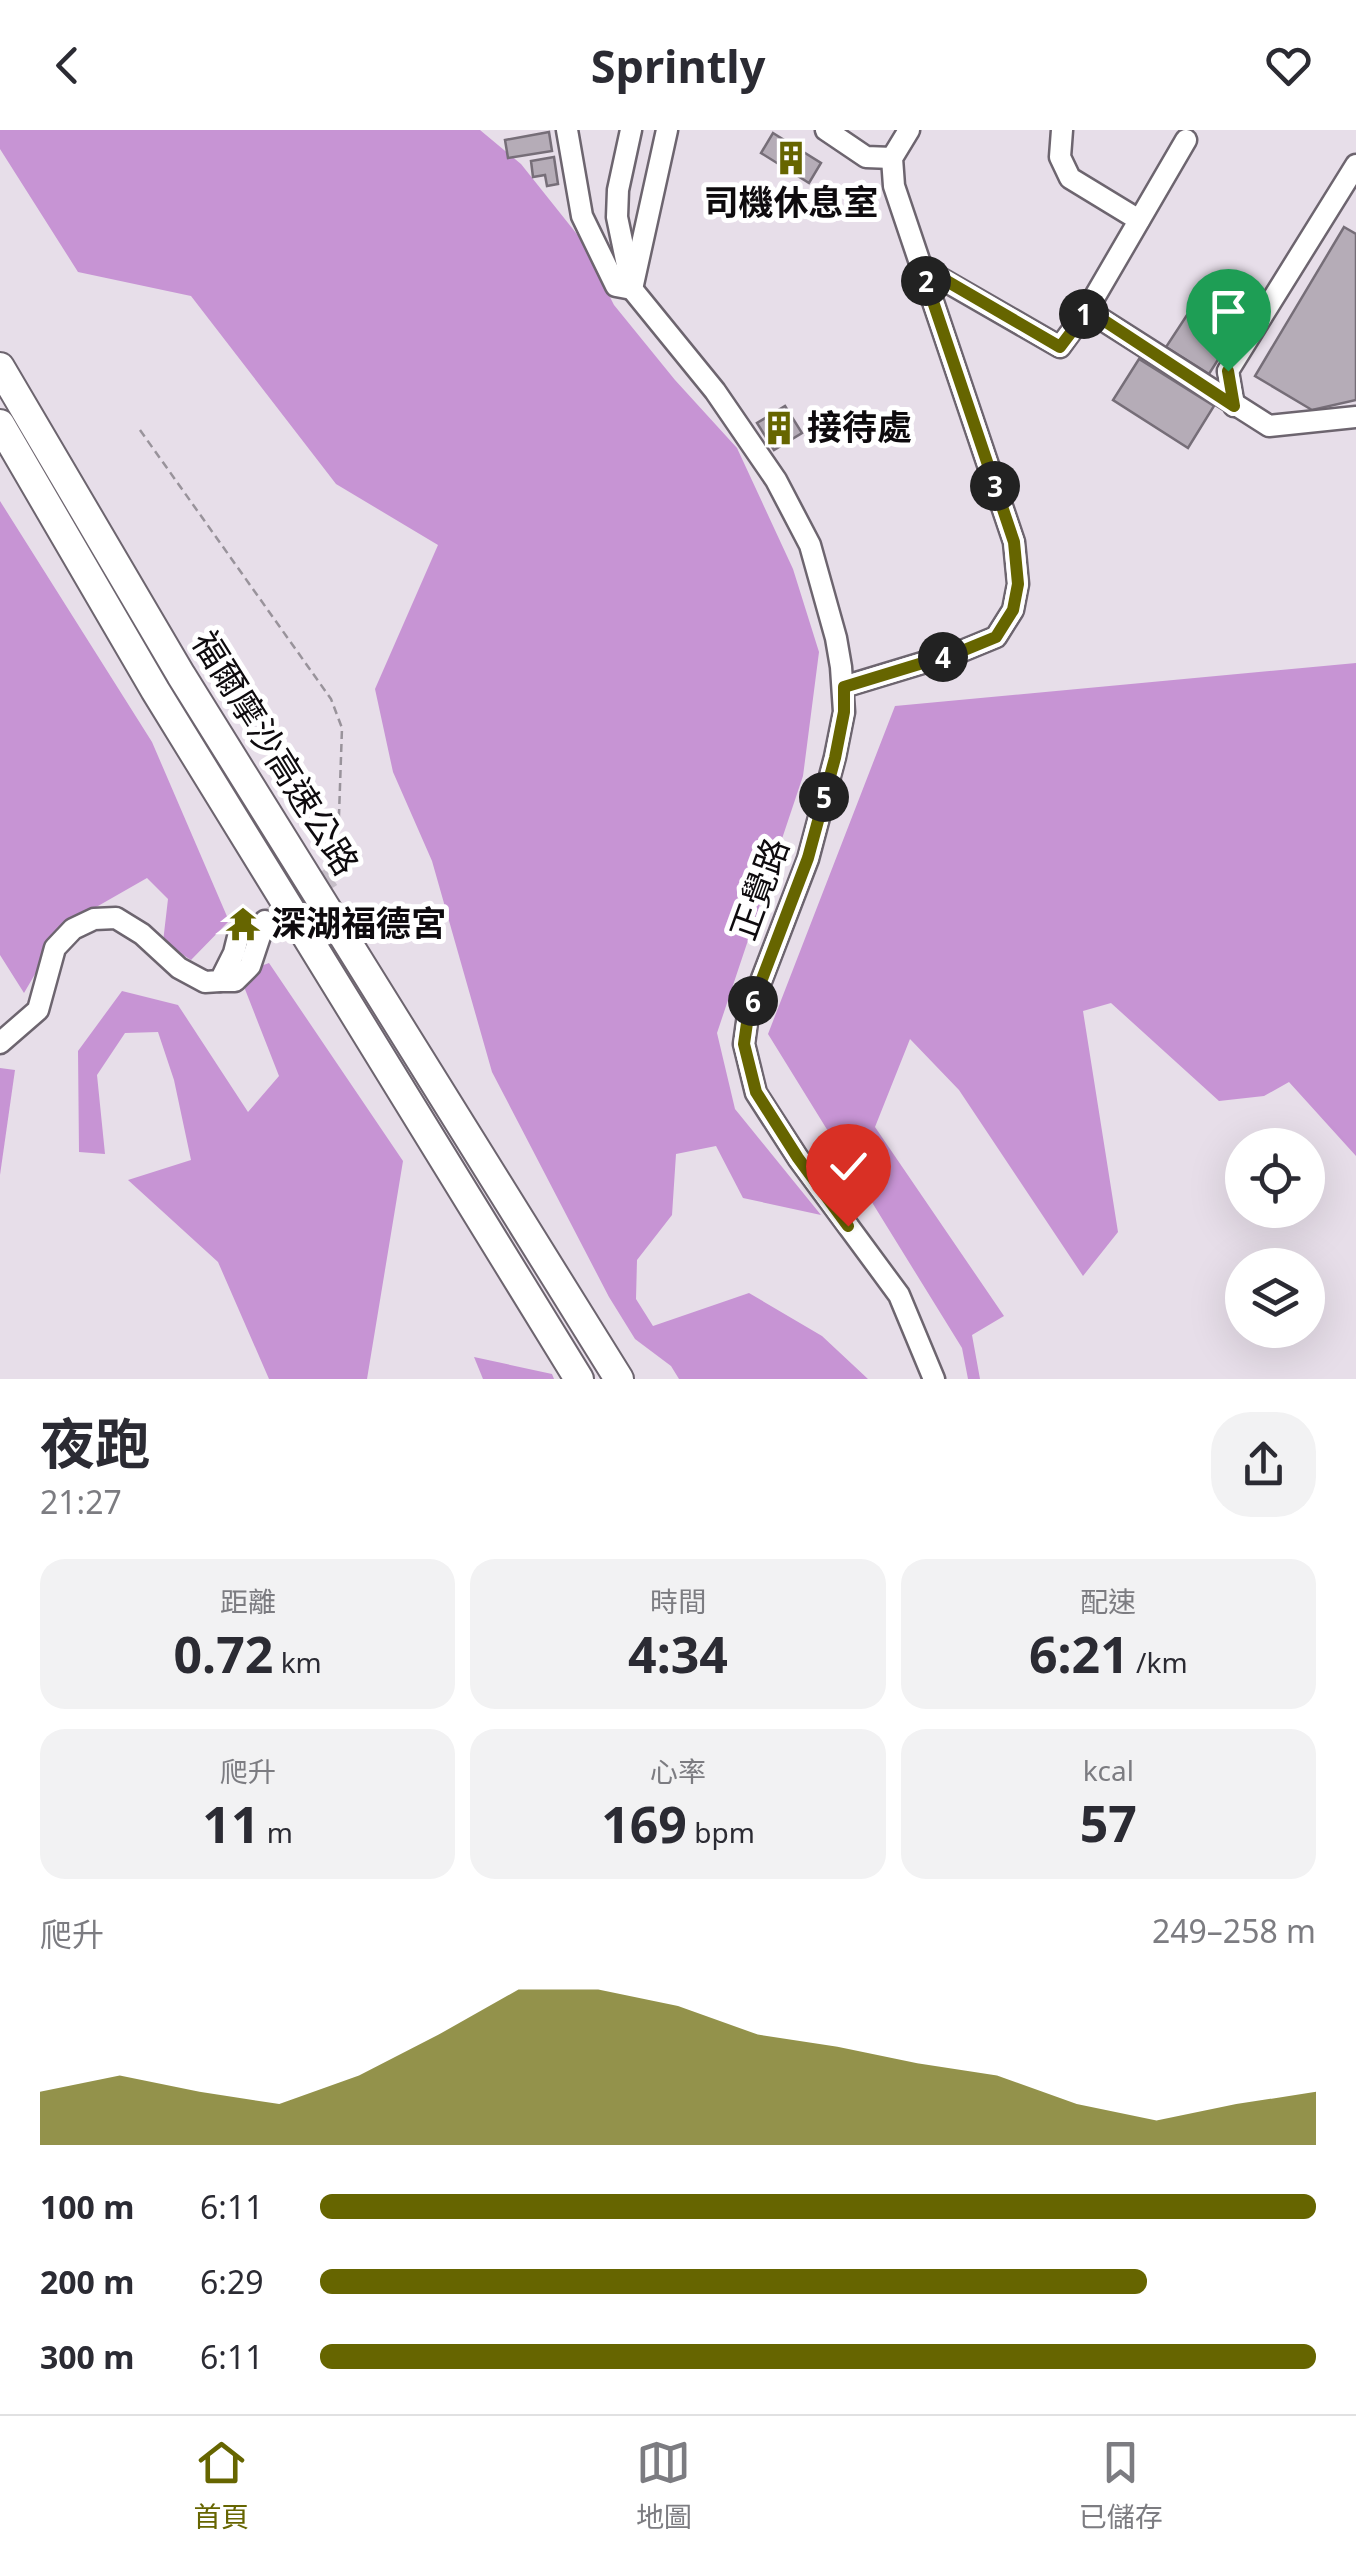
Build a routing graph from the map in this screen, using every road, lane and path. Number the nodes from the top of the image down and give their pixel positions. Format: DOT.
graph roads {
  1 [pos="567,130"];
  2 [pos="631,130"];
  3 [pos="667,130"];
  4 [pos="826,130"];
  5 [pos="909,130"];
  6 [pos="1062,130"];
  7 [pos="1186,140"];
  8 [pos="892,158"];
  9 [pos="1356,166"];
  10 [pos="1139,220"];
  11 [pos="921,266"];
  12 [pos="632,289"];
  13 [pos="1088,310"];
  14 [pos="0,367"];
  15 [pos="1234,406"];
  16 [pos="1356,417"];
  17 [pos="0,424"];
  18 [pos="140,430"];
  19 [pos="844,687"];
  20 [pos="337,873"];
  21 [pos="266,922"];
  22 [pos="238,937"];
  23 [pos="220,981"];
  24 [pos="0,1043"];
  25 [pos="579,1379"];
  26 [pos="619,1379"];
  27 [pos="934,1379"];
  1 -- 12 [label="street"];
  2 -- 12 [label="street, 正覺路"];
  3 -- 12 [label="street"];
  4 -- 8 [label="street"];
  5 -- 8 [label="street"];
  6 -- 10 [label="street"];
  7 -- 10 [label="street"];
  8 -- 11 [label="street"];
  9 -- 15 [label="street"];
  10 -- 13 [label="street"];
  11 -- 13 [label="street"];
  11 -- 19 [label="street"];
  12 -- 19 [label="street, 正覺路"];
  13 -- 15 [label="street"];
  14 -- 26 [label="highway, 福爾摩沙高速公路"];
  15 -- 16 [label="street"];
  17 -- 25 [label="highway, 福爾摩沙高速公路"];
  18 -- 20 [label="path"];
  19 -- 27 [label="street, 正覺路"];
  21 -- 23 [label="street"];
  22 -- 23 [label="street"];
  23 -- 24 [label="street"];
}
